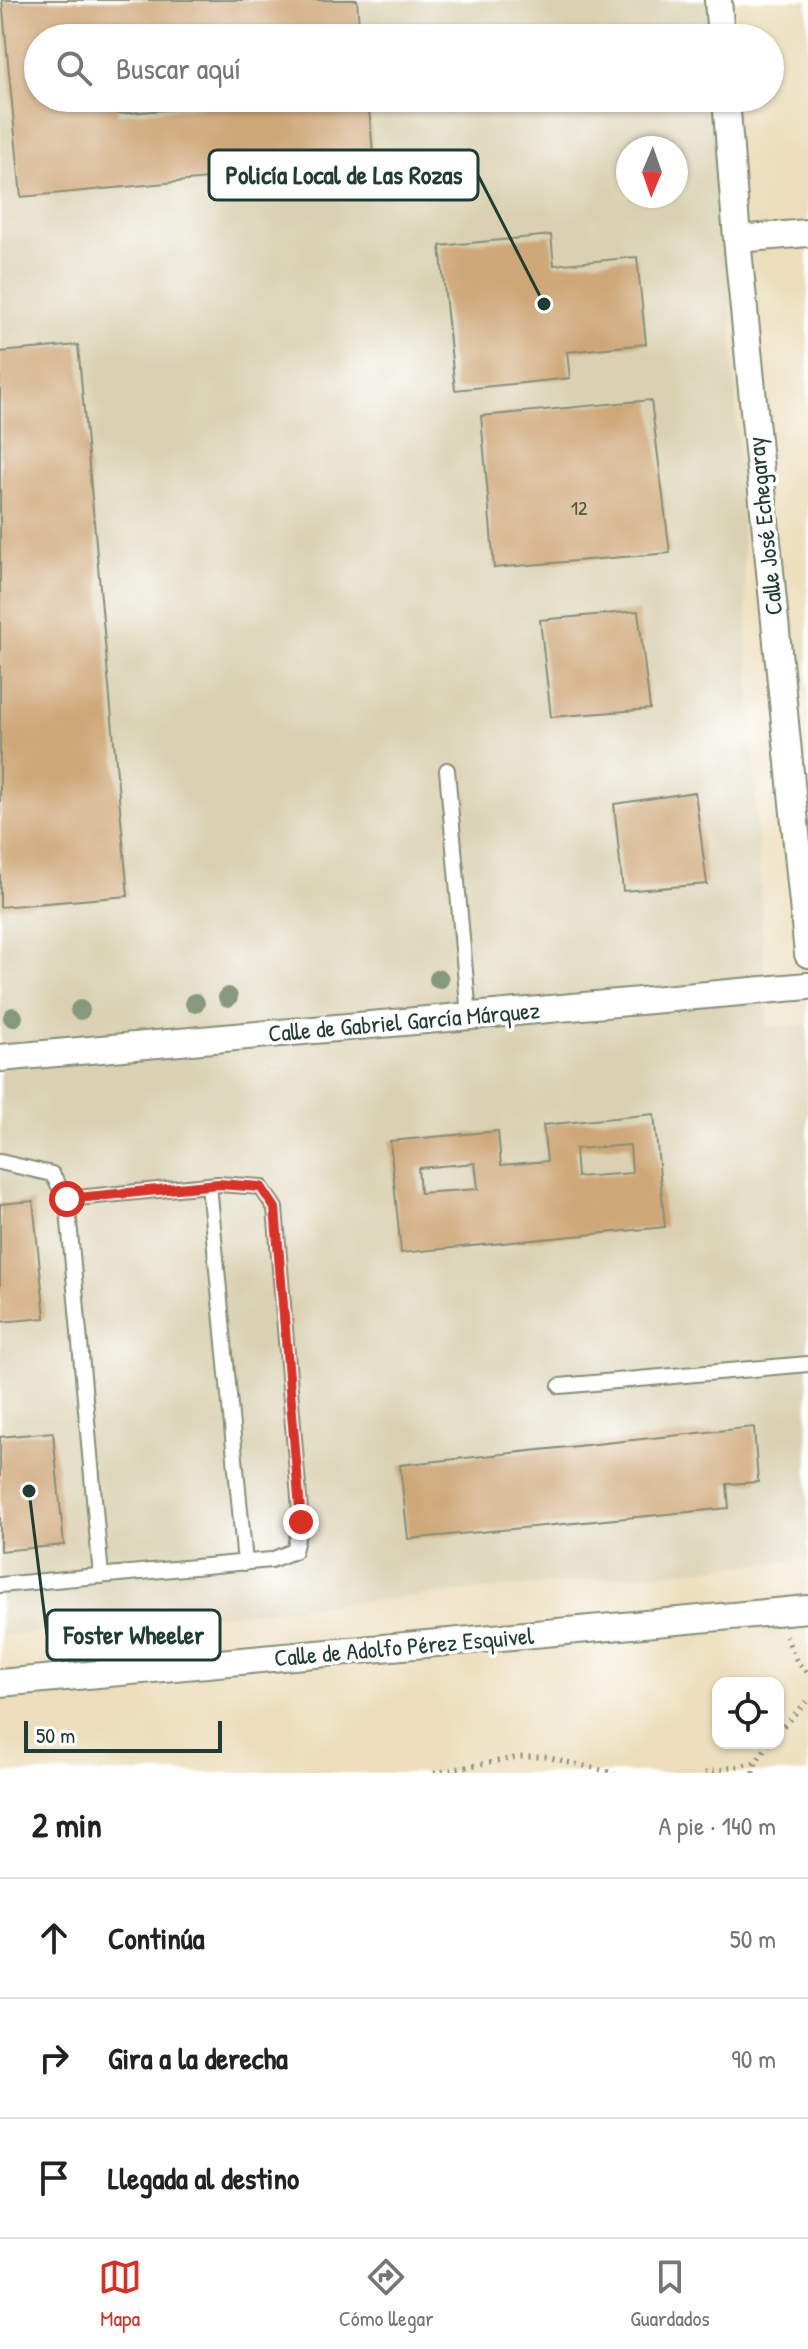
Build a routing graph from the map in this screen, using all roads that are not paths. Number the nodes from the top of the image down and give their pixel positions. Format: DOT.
graph roads {
  1 [pos="718,0"];
  2 [pos="720,24"];
  3 [pos="727,112"];
  4 [pos="808,233"];
  5 [pos="737,239"];
  6 [pos="447,770"];
  7 [pos="808,954"];
  8 [pos="808,986"];
  9 [pos="469,1016"];
  10 [pos="0,1058"];
  11 [pos="0,1162"];
  12 [pos="209,1185"];
  13 [pos="67,1199"];
  14 [pos="808,1364"];
  15 [pos="560,1386"];
  16 [pos="245,1563"];
  17 [pos="101,1576"];
  18 [pos="0,1585"];
  19 [pos="808,1609"];
  20 [pos="0,1683"];
  1 -- 2 [label="street"];
  3 -- 5 [label="street, Calle José Echegaray"];
  4 -- 5 [label="street"];
  5 -- 7 [label="street, Calle José Echegaray"];
  6 -- 9 [label="lane"];
  8 -- 9 [label="street, Calle de Gabriel García Márquez"];
  9 -- 10 [label="street, Calle de Gabriel García Márquez"];
  11 -- 13 [label="lane"];
  12 -- 13 [label="lane"];
  12 -- 16 [label="lane"];
  12 -- 16 [label="lane"];
  13 -- 17 [label="lane"];
  14 -- 15 [label="lane"];
  16 -- 17 [label="lane"];
  17 -- 18 [label="lane"];
  19 -- 20 [label="street, Calle de Adolfo Pérez Esquivel"];
}
